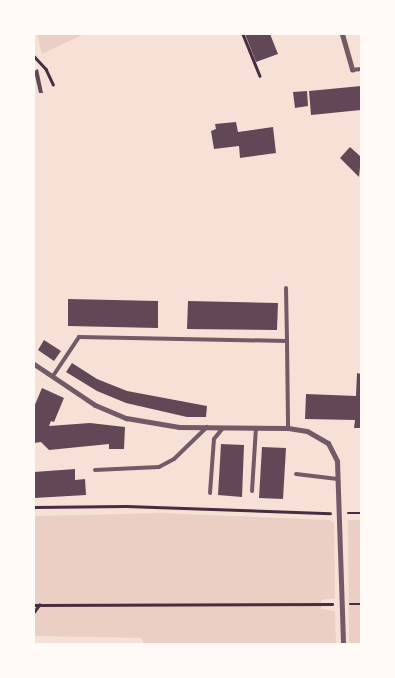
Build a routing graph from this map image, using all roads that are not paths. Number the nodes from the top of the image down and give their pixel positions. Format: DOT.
graph roads {
  1 [pos="342,34"];
  2 [pos="361,69"];
  3 [pos="352,70"];
  4 [pos="286,288"];
  5 [pos="288,341"];
  6 [pos="34,364"];
  7 [pos="53,376"];
  8 [pos="207,427"];
  9 [pos="223,428"];
  10 [pos="256,428"];
  11 [pos="288,428"];
  12 [pos="95,470"];
  13 [pos="296,474"];
  14 [pos="338,479"];
  15 [pos="252,491"];
  16 [pos="210,493"];
  17 [pos="343,644"];
  1 -- 3 [label="street"];
  2 -- 3 [label="lane"];
  4 -- 5 [label="lane"];
  5 -- 7 [label="lane"];
  5 -- 11 [label="lane"];
  6 -- 7 [label="street"];
  7 -- 8 [label="street"];
  8 -- 9 [label="street"];
  8 -- 12 [label="lane"];
  9 -- 10 [label="street"];
  9 -- 16 [label="lane"];
  10 -- 11 [label="street"];
  10 -- 15 [label="lane"];
  11 -- 14 [label="street"];
  13 -- 14 [label="lane"];
  14 -- 17 [label="street"];
}
